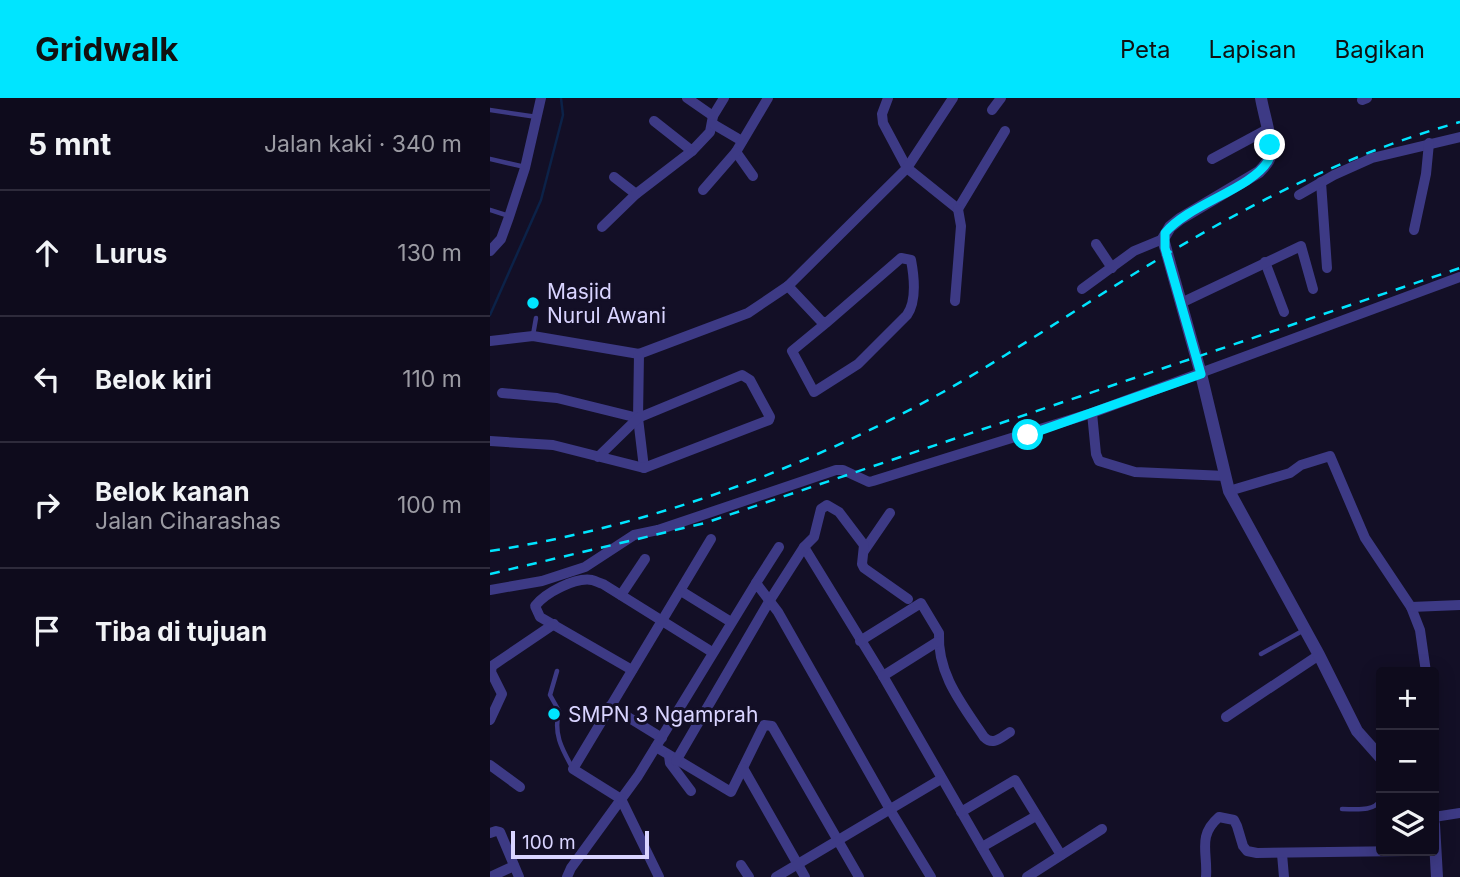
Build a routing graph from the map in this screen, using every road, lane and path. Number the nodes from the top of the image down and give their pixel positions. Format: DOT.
graph roads {
  1 [pos="541,98"];
  2 [pos="687,98"];
  3 [pos="724,98"];
  4 [pos="768,98"];
  5 [pos="888,98"];
  6 [pos="953,98"];
  7 [pos="1001,98"];
  8 [pos="1261,98"];
  9 [pos="490,110"];
  10 [pos="992,110"];
  11 [pos="538,117"];
  12 [pos="713,120"];
  13 [pos="654,121"];
  14 [pos="1266,130"];
  15 [pos="1005,131"];
  16 [pos="1460,137"];
  17 [pos="742,141"];
  18 [pos="1429,143"];
  19 [pos="692,151"];
  20 [pos="736,152"];
  21 [pos="490,159"];
  22 [pos="1212,159"];
  23 [pos="526,168"];
  24 [pos="906,168"];
  25 [pos="753,176"];
  26 [pos="614,177"];
  27 [pos="1321,182"];
  28 [pos="702,190"];
  29 [pos="636,194"];
  30 [pos="1299,195"];
  31 [pos="958,209"];
  32 [pos="490,210"];
  33 [pos="509,217"];
  34 [pos="603,227"];
  35 [pos="1414,230"];
  36 [pos="1163,239"];
  37 [pos="1096,244"];
  38 [pos="490,251"];
  39 [pos="1265,262"];
  40 [pos="1112,268"];
  41 [pos="1327,268"];
  42 [pos="1460,277"];
  43 [pos="788,286"];
  44 [pos="1082,289"];
  45 [pos="1313,289"];
  46 [pos="955,301"];
  47 [pos="1181,303"];
  48 [pos="1284,312"];
  49 [pos="536,318"];
  50 [pos="827,323"];
  51 [pos="533,336"];
  52 [pos="490,341"];
  53 [pos="639,355"];
  54 [pos="1201,374"];
  55 [pos="502,393"];
  56 [pos="1092,413"];
  57 [pos="638,418"];
  58 [pos="490,441"];
  59 [pos="598,457"];
  60 [pos="644,468"];
  61 [pos="1226,476"];
  62 [pos="1230,491"];
  63 [pos="890,513"];
  64 [pos="711,539"];
  65 [pos="779,547"];
  66 [pos="804,547"];
  67 [pos="864,551"];
  68 [pos="646,559"];
  69 [pos="542,581"];
  70 [pos="756,583"];
  71 [pos="490,590"];
  72 [pos="681,591"];
  73 [pos="548,594"];
  74 [pos="621,595"];
  75 [pos="908,598"];
  76 [pos="771,600"];
  77 [pos="1460,604"];
  78 [pos="1411,607"];
  79 [pos="662,621"];
  80 [pos="731,622"];
  81 [pos="554,624"];
  82 [pos="1305,630"];
  83 [pos="860,641"];
  84 [pos="937,642"];
  85 [pos="712,652"];
  86 [pos="1261,654"];
  87 [pos="1319,655"];
  88 [pos="1425,667"];
  89 [pos="632,670"];
  90 [pos="557,671"];
  91 [pos="883,676"];
  92 [pos="610,706"];
  93 [pos="1226,717"];
  94 [pos="490,720"];
  95 [pos="1010,732"];
  96 [pos="659,742"];
  97 [pos="1376,753"];
  98 [pos="673,758"];
  99 [pos="490,765"];
  100 [pos="743,768"];
  101 [pos="573,769"];
  102 [pos="941,779"];
  103 [pos="520,787"];
  104 [pos="691,791"];
  105 [pos="621,799"];
  106 [pos="1376,806"];
  107 [pos="890,810"];
  108 [pos="1342,810"];
  109 [pos="961,812"];
  110 [pos="1460,813"];
  111 [pos="1036,816"];
  112 [pos="1439,816"];
  113 [pos="1102,830"];
  114 [pos="490,833"];
  115 [pos="837,840"];
  116 [pos="982,847"];
  117 [pos="1376,852"];
  118 [pos="1282,854"];
  119 [pos="1061,855"];
  120 [pos="1435,856"];
  121 [pos="741,865"];
  122 [pos="798,865"];
  123 [pos="514,866"];
  124 [pos="490,877"];
  125 [pos="519,877"];
  126 [pos="567,877"];
  127 [pos="659,877"];
  128 [pos="749,877"];
  129 [pos="776,877"];
  130 [pos="805,877"];
  131 [pos="859,877"];
  132 [pos="931,877"];
  133 [pos="999,877"];
  134 [pos="1027,877"];
  135 [pos="1206,877"];
  136 [pos="1284,877"];
  137 [pos="1437,877"];
  1 -- 11 [label="street"];
  2 -- 12 [label="street"];
  3 -- 12 [label="street"];
  4 -- 17 [label="street"];
  5 -- 24 [label="street"];
  6 -- 24 [label="street"];
  7 -- 10 [label="street"];
  8 -- 14 [label="street"];
  9 -- 11 [label="lane"];
  11 -- 23 [label="street"];
  12 -- 17 [label="street"];
  12 -- 19 [label="street"];
  13 -- 19 [label="street"];
  14 -- 22 [label="street"];
  14 -- 36 [label="street"];
  15 -- 31 [label="street"];
  16 -- 18 [label="street"];
  17 -- 20 [label="street"];
  18 -- 27 [label="street"];
  18 -- 35 [label="street"];
  19 -- 29 [label="street"];
  20 -- 25 [label="street"];
  20 -- 28 [label="street"];
  21 -- 23 [label="lane"];
  23 -- 33 [label="street"];
  24 -- 31 [label="street"];
  24 -- 43 [label="street"];
  26 -- 29 [label="street"];
  27 -- 30 [label="street"];
  27 -- 41 [label="street"];
  29 -- 34 [label="street"];
  31 -- 46 [label="street"];
  32 -- 33 [label="lane"];
  33 -- 38 [label="street"];
  36 -- 40 [label="street"];
  36 -- 47 [label="street"];
  37 -- 40 [label="street"];
  39 -- 45 [label="street"];
  39 -- 47 [label="street"];
  39 -- 48 [label="street"];
  40 -- 44 [label="street"];
  42 -- 54 [label="street"];
  43 -- 50 [label="street"];
  43 -- 53 [label="street"];
  47 -- 54 [label="street"];
  49 -- 51 [label="lane"];
  50 -- 50 [label="street"];
  51 -- 52 [label="street"];
  51 -- 53 [label="street"];
  53 -- 57 [label="street"];
  54 -- 56 [label="street"];
  54 -- 61 [label="street"];
  55 -- 57 [label="street"];
  56 -- 61 [label="street"];
  56 -- 69 [label="street"];
  57 -- 59 [label="street"];
  57 -- 60 [label="street"];
  57 -- 60 [label="street"];
  58 -- 59 [label="street"];
  59 -- 60 [label="street"];
  61 -- 62 [label="street"];
  62 -- 78 [label="street"];
  62 -- 82 [label="street"];
  63 -- 67 [label="street"];
  64 -- 72 [label="street"];
  65 -- 70 [label="street"];
  66 -- 67 [label="street"];
  66 -- 76 [label="street"];
  66 -- 83 [label="street"];
  67 -- 75 [label="street"];
  68 -- 74 [label="street"];
  69 -- 71 [label="street"];
  69 -- 73 [label="street"];
  70 -- 76 [label="street"];
  70 -- 80 [label="street"];
  72 -- 79 [label="street"];
  72 -- 80 [label="street"];
  73 -- 74 [label="street"];
  73 -- 81 [label="street"];
  74 -- 79 [label="street"];
  76 -- 98 [label="street"];
  76 -- 107 [label="street"];
  77 -- 78 [label="street"];
  78 -- 88 [label="street"];
  79 -- 85 [label="street"];
  79 -- 89 [label="street"];
  80 -- 85 [label="street"];
  81 -- 89 [label="street"];
  81 -- 94 [label="street"];
  82 -- 86 [label="lane"];
  82 -- 87 [label="street"];
  83 -- 84 [label="street"];
  83 -- 91 [label="street"];
  84 -- 91 [label="street"];
  84 -- 95 [label="street"];
  85 -- 96 [label="street"];
  87 -- 93 [label="street"];
  87 -- 97 [label="street"];
  89 -- 92 [label="street"];
  90 -- 101 [label="lane"];
  91 -- 102 [label="street"];
  92 -- 96 [label="street"];
  92 -- 101 [label="street"];
  96 -- 98 [label="street"];
  96 -- 105 [label="street"];
  98 -- 100 [label="street"];
  98 -- 104 [label="street"];
  99 -- 103 [label="street"];
  100 -- 115 [label="street"];
  100 -- 122 [label="street"];
  101 -- 105 [label="street"];
  102 -- 107 [label="street"];
  102 -- 109 [label="street"];
  105 -- 126 [label="street"];
  105 -- 127 [label="street"];
  106 -- 108 [label="lane"];
  107 -- 115 [label="street"];
  107 -- 132 [label="street"];
  109 -- 111 [label="street"];
  109 -- 116 [label="street"];
  110 -- 112 [label="street"];
  111 -- 116 [label="street"];
  111 -- 119 [label="street"];
  113 -- 119 [label="street"];
  114 -- 123 [label="street"];
  115 -- 122 [label="street"];
  115 -- 131 [label="street"];
  116 -- 133 [label="street"];
  117 -- 118 [label="street"];
  118 -- 135 [label="street"];
  118 -- 136 [label="street"];
  119 -- 134 [label="street"];
  120 -- 137 [label="street"];
  121 -- 128 [label="street"];
  122 -- 129 [label="street"];
  122 -- 130 [label="street"];
  123 -- 124 [label="street"];
  123 -- 125 [label="street"];
}
